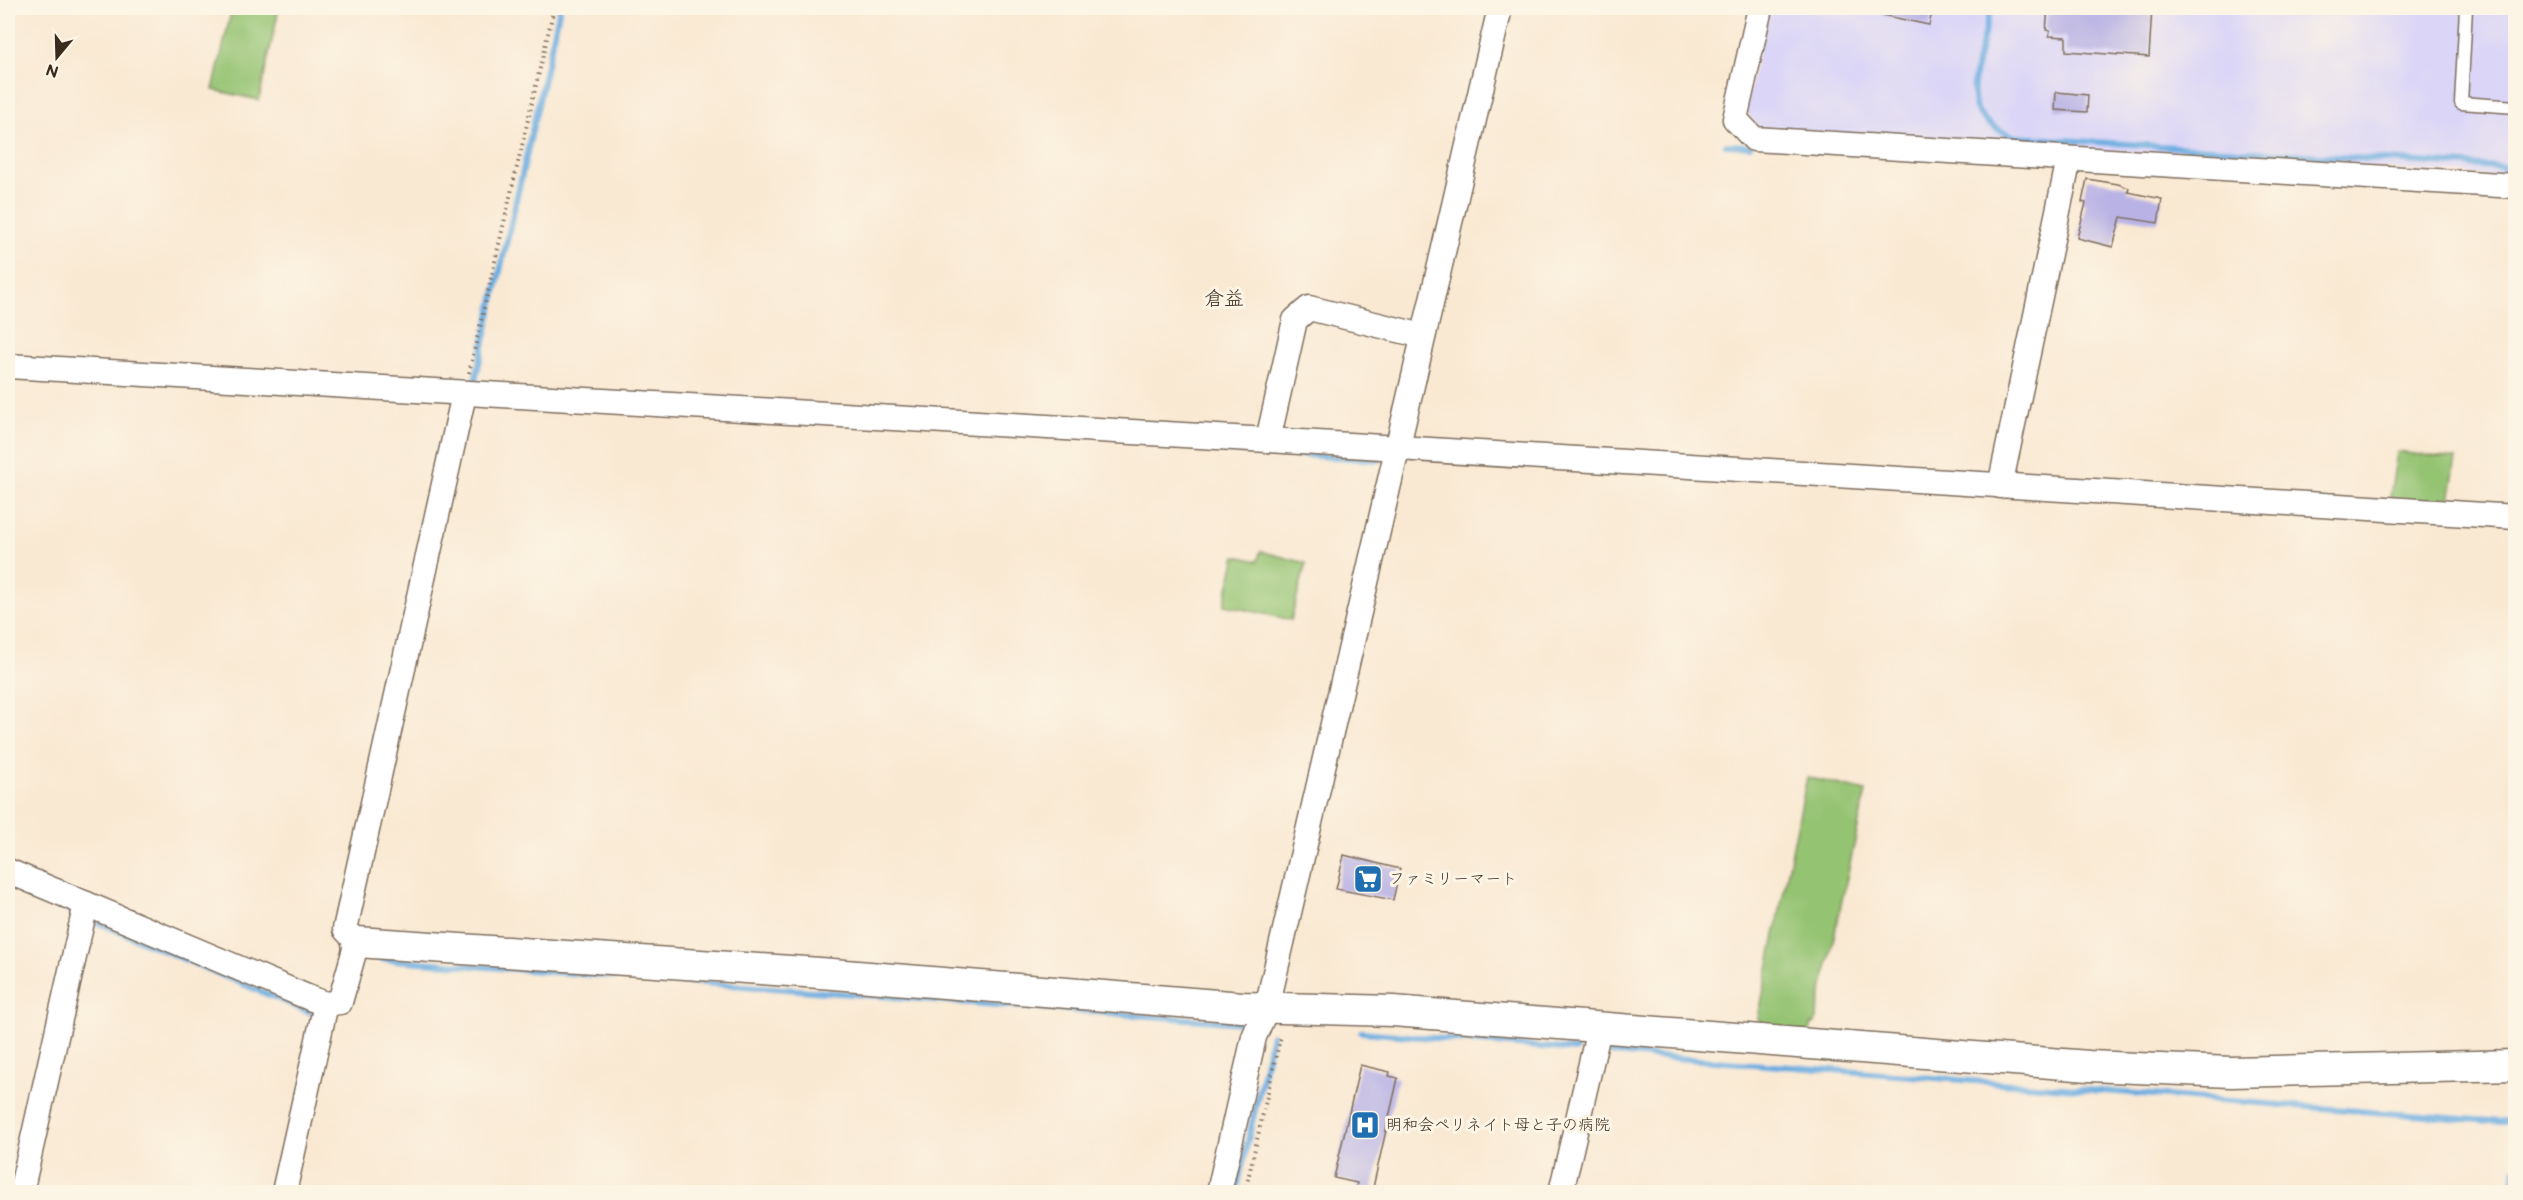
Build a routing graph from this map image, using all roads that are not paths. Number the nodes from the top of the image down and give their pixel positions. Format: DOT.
graph roads {
  1 [pos="1500,8"];
  2 [pos="1760,8"];
  3 [pos="2466,8"];
  4 [pos="2516,107"];
  5 [pos="2070,159"];
  6 [pos="2516,186"];
  7 [pos="1423,336"];
  8 [pos="8,366"];
  9 [pos="464,394"];
  10 [pos="1268,440"];
  11 [pos="1404,449"];
  12 [pos="2000,486"];
  13 [pos="2516,517"];
  14 [pos="8,871"];
  15 [pos="86,904"];
  16 [pos="357,942"];
  17 [pos="326,1004"];
  18 [pos="1267,1007"];
  19 [pos="1599,1029"];
  20 [pos="2516,1065"];
  21 [pos="21,1192"];
  22 [pos="284,1192"];
  23 [pos="1219,1192"];
  24 [pos="1561,1192"];
  1 -- 7 [label="street"];
  2 -- 5 [label="street"];
  3 -- 4 [label="lane"];
  5 -- 6 [label="street"];
  5 -- 12 [label="street"];
  7 -- 10 [label="street"];
  7 -- 11 [label="street"];
  8 -- 9 [label="street"];
  9 -- 10 [label="street"];
  9 -- 16 [label="street"];
  10 -- 11 [label="street"];
  11 -- 12 [label="street"];
  11 -- 18 [label="street"];
  12 -- 13 [label="street"];
  14 -- 15 [label="street"];
  15 -- 17 [label="street"];
  15 -- 21 [label="street"];
  16 -- 17 [label="street"];
  16 -- 18 [label="street"];
  17 -- 22 [label="street"];
  18 -- 19 [label="street"];
  18 -- 23 [label="street"];
  19 -- 20 [label="street"];
  19 -- 24 [label="street"];
}
